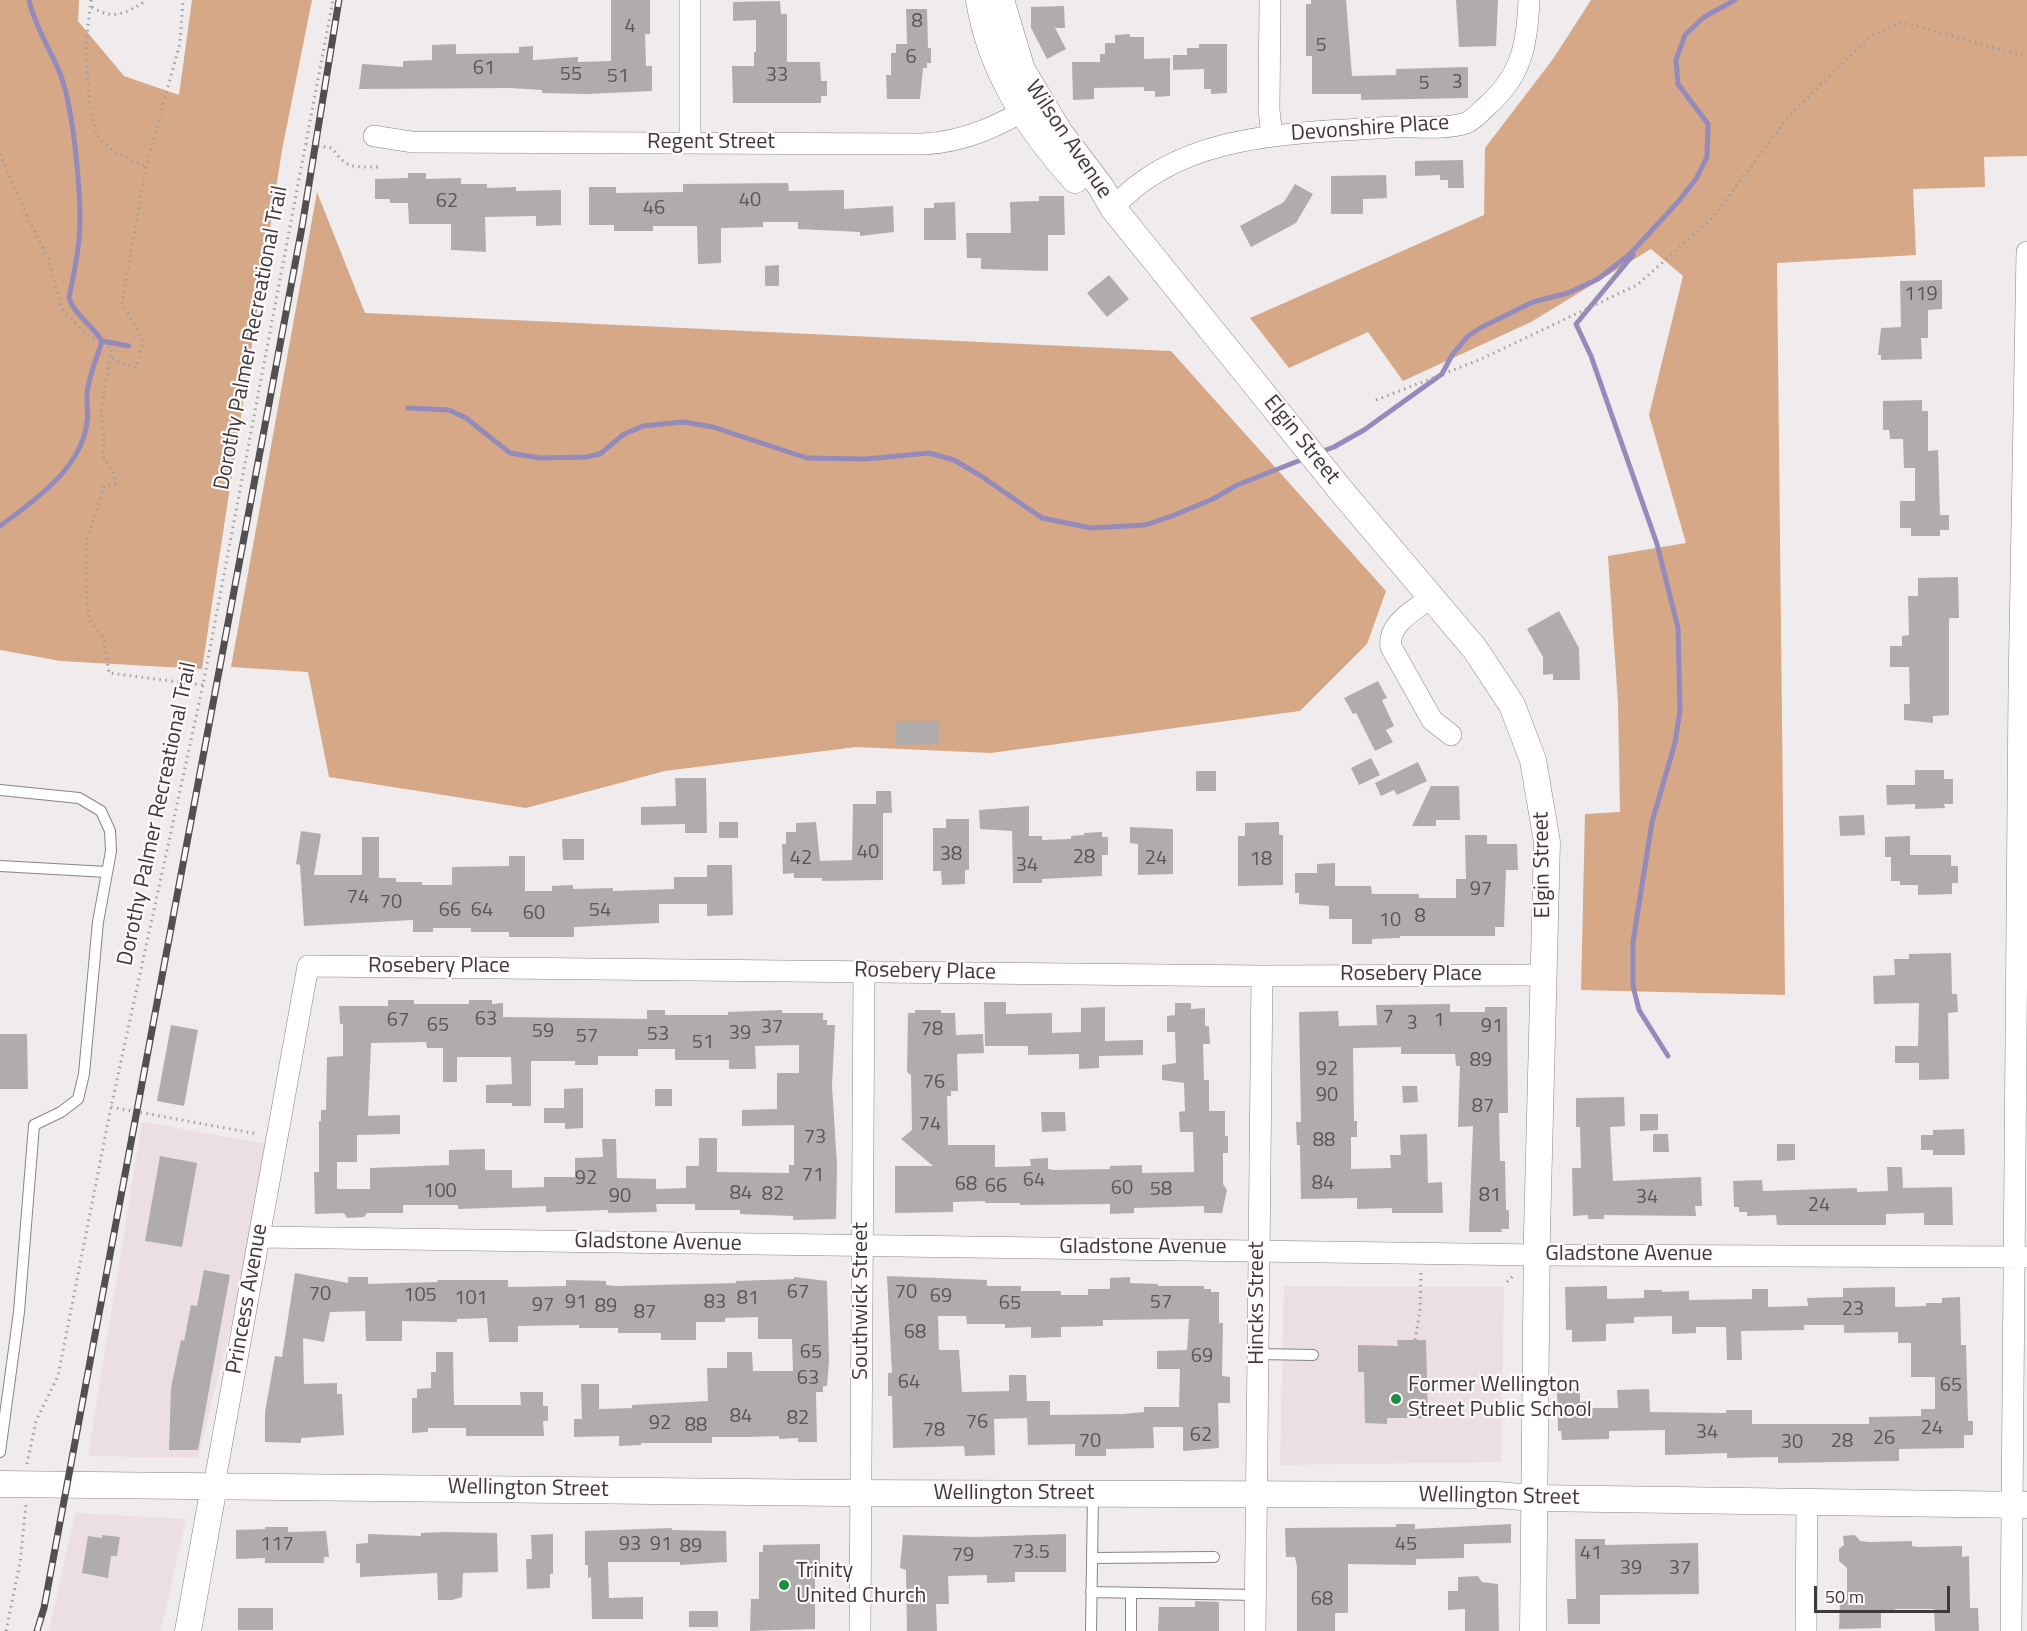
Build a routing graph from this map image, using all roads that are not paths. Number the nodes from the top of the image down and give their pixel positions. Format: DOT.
graph roads {
  1 [pos="690,0"];
  2 [pos="979,0"];
  3 [pos="1001,0"];
  4 [pos="1270,0"];
  5 [pos="1529,0"];
  6 [pos="1031,107"];
  7 [pos="374,136"];
  8 [pos="1272,136"];
  9 [pos="690,142"];
  10 [pos="1113,208"];
  11 [pos="2026,252"];
  12 [pos="1431,597"];
  13 [pos="2023,674"];
  14 [pos="1450,735"];
  15 [pos="0,790"];
  16 [pos="0,866"];
  17 [pos="107,872"];
  18 [pos="308,966"];
  19 [pos="864,971"];
  20 [pos="1542,975"];
  21 [pos="1262,976"];
  22 [pos="2022,1051"];
  23 [pos="260,1237"];
  24 [pos="861,1247"];
  25 [pos="1259,1249"];
  26 [pos="2021,1257"];
  27 [pos="1528,1263"];
  28 [pos="1258,1354"];
  29 [pos="1313,1355"];
  30 [pos="0,1452"];
  31 [pos="0,1484"];
  32 [pos="214,1486"];
  33 [pos="861,1492"];
  34 [pos="1093,1494"];
  35 [pos="1257,1496"];
  36 [pos="1533,1498"];
  37 [pos="1807,1502"];
  38 [pos="2019,1504"];
  39 [pos="1214,1557"];
  40 [pos="1092,1558"];
  41 [pos="1092,1592"];
  42 [pos="1131,1593"];
  43 [pos="1256,1596"];
  44 [pos="188,1631"];
  45 [pos="860,1631"];
  46 [pos="1091,1631"];
  47 [pos="1131,1631"];
  48 [pos="1255,1631"];
  49 [pos="1533,1631"];
  50 [pos="1806,1631"];
  51 [pos="2011,1631"];
  1 -- 9 [label="street"];
  2 -- 6 [label="street, Wilson Avenue"];
  3 -- 6 [label="street, Wilson Avenue"];
  4 -- 8 [label="street"];
  5 -- 8 [label="street, Devonshire Place"];
  6 -- 9 [label="street, Regent Street"];
  6 -- 10 [label="street, Wilson Avenue"];
  7 -- 9 [label="street, Regent Street"];
  8 -- 10 [label="street"];
  10 -- 12 [label="street, Elgin Street"];
  11 -- 13 [label="street"];
  12 -- 14 [label="street"];
  12 -- 20 [label="street, Elgin Street"];
  13 -- 22 [label="street"];
  15 -- 17 [label="lane"];
  16 -- 17 [label="lane"];
  17 -- 30 [label="lane"];
  18 -- 19 [label="street, Rosebery Place"];
  18 -- 23 [label="street, Princess Avenue"];
  19 -- 21 [label="street, Rosebery Place"];
  19 -- 24 [label="street, Southwick Street"];
  20 -- 21 [label="street, Rosebery Place"];
  20 -- 27 [label="street, Elgin Street"];
  21 -- 25 [label="street, Hincks Street"];
  22 -- 26 [label="street"];
  23 -- 24 [label="street, Gladstone Avenue"];
  23 -- 32 [label="street, Princess Avenue"];
  24 -- 25 [label="street, Gladstone Avenue"];
  24 -- 33 [label="street, Southwick Street"];
  25 -- 27 [label="street, Gladstone Avenue"];
  25 -- 28 [label="street, Hincks Street"];
  26 -- 27 [label="street, Gladstone Avenue"];
  26 -- 38 [label="street"];
  27 -- 36 [label="street, Elgin Street"];
  28 -- 29 [label="lane"];
  28 -- 35 [label="street, Hincks Street"];
  31 -- 32 [label="street, Wellington Street"];
  32 -- 33 [label="street, Wellington Street"];
  32 -- 44 [label="street, Princess Avenue"];
  33 -- 34 [label="street, Wellington Street"];
  33 -- 45 [label="street, Southwick Street"];
  34 -- 35 [label="street, Wellington Street"];
  34 -- 40 [label="lane"];
  35 -- 36 [label="street, Wellington Street"];
  35 -- 43 [label="street, Hincks Street"];
  36 -- 37 [label="street, Wellington Street"];
  36 -- 49 [label="street, Elgin Street"];
  37 -- 38 [label="street, Wellington Street"];
  37 -- 50 [label="street"];
  38 -- 51 [label="street"];
  39 -- 40 [label="lane"];
  40 -- 41 [label="lane"];
  41 -- 42 [label="lane"];
  41 -- 46 [label="lane"];
  42 -- 43 [label="lane"];
  42 -- 47 [label="lane"];
  43 -- 48 [label="street, Hincks Street"];
}
